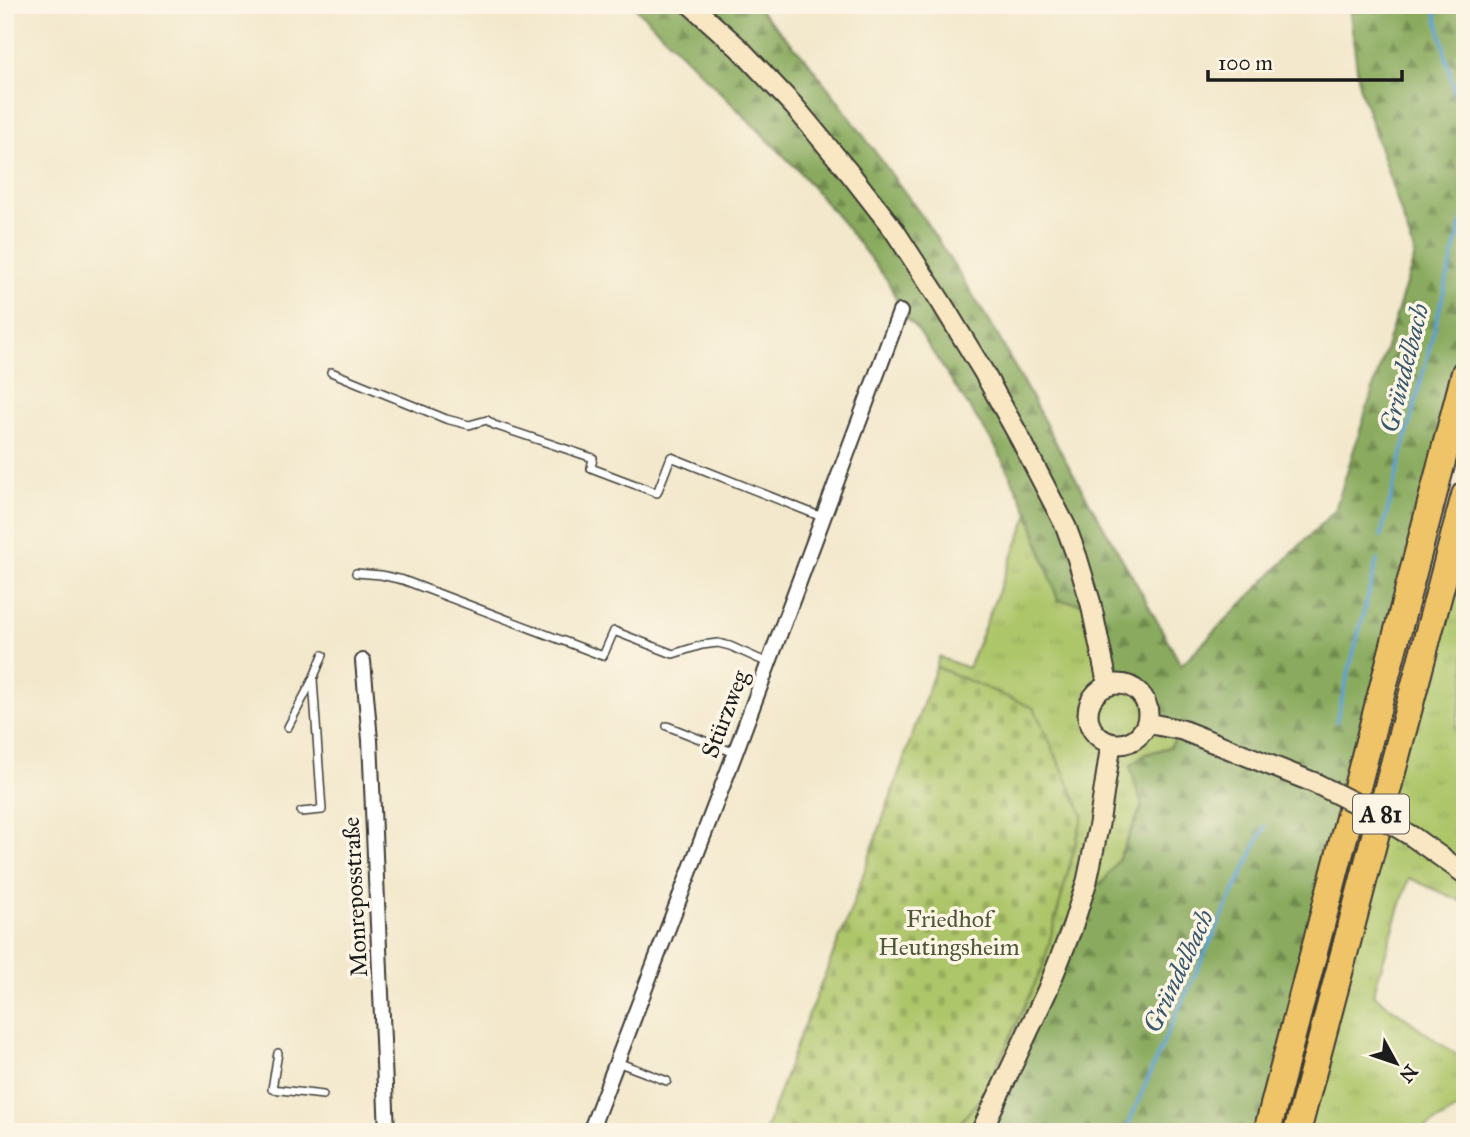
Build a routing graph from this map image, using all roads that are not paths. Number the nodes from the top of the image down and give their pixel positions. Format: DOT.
graph roads {
  1 [pos="691,5"];
  2 [pos="900,312"];
  3 [pos="331,372"];
  4 [pos="1465,373"];
  5 [pos="1465,495"];
  6 [pos="822,517"];
  7 [pos="356,573"];
  8 [pos="323,655"];
  9 [pos="363,661"];
  10 [pos="768,663"];
  11 [pos="313,679"];
  12 [pos="1108,686"];
  13 [pos="1147,723"];
  14 [pos="667,726"];
  15 [pos="288,727"];
  16 [pos="1111,744"];
  17 [pos="735,753"];
  18 [pos="301,813"];
  19 [pos="1465,874"];
  20 [pos="278,1053"];
  21 [pos="617,1062"];
  22 [pos="667,1081"];
  23 [pos="323,1095"];
  24 [pos="387,1132"];
  25 [pos="590,1132"];
  26 [pos="981,1132"];
  27 [pos="1267,1132"];
  28 [pos="1297,1132"];
  1 -- 12 [label="main road"];
  2 -- 6 [label="street, Stürzweg"];
  3 -- 6 [label="lane"];
  4 -- 27 [label="highway, A 81"];
  5 -- 28 [label="highway, A 81"];
  6 -- 10 [label="street, Stürzweg"];
  7 -- 10 [label="lane"];
  8 -- 11 [label="lane"];
  9 -- 24 [label="street, Monreposstraße"];
  10 -- 17 [label="street, Stürzweg"];
  11 -- 15 [label="lane"];
  11 -- 18 [label="lane"];
  12 -- 13 [label="main road"];
  12 -- 16 [label="main road"];
  13 -- 16 [label="main road"];
  13 -- 19 [label="main road, bridge"];
  14 -- 17 [label="lane"];
  16 -- 26 [label="main road"];
  17 -- 21 [label="street, Stürzweg"];
  20 -- 23 [label="lane"];
  21 -- 22 [label="lane"];
  21 -- 25 [label="street, Stürzweg"];
}
